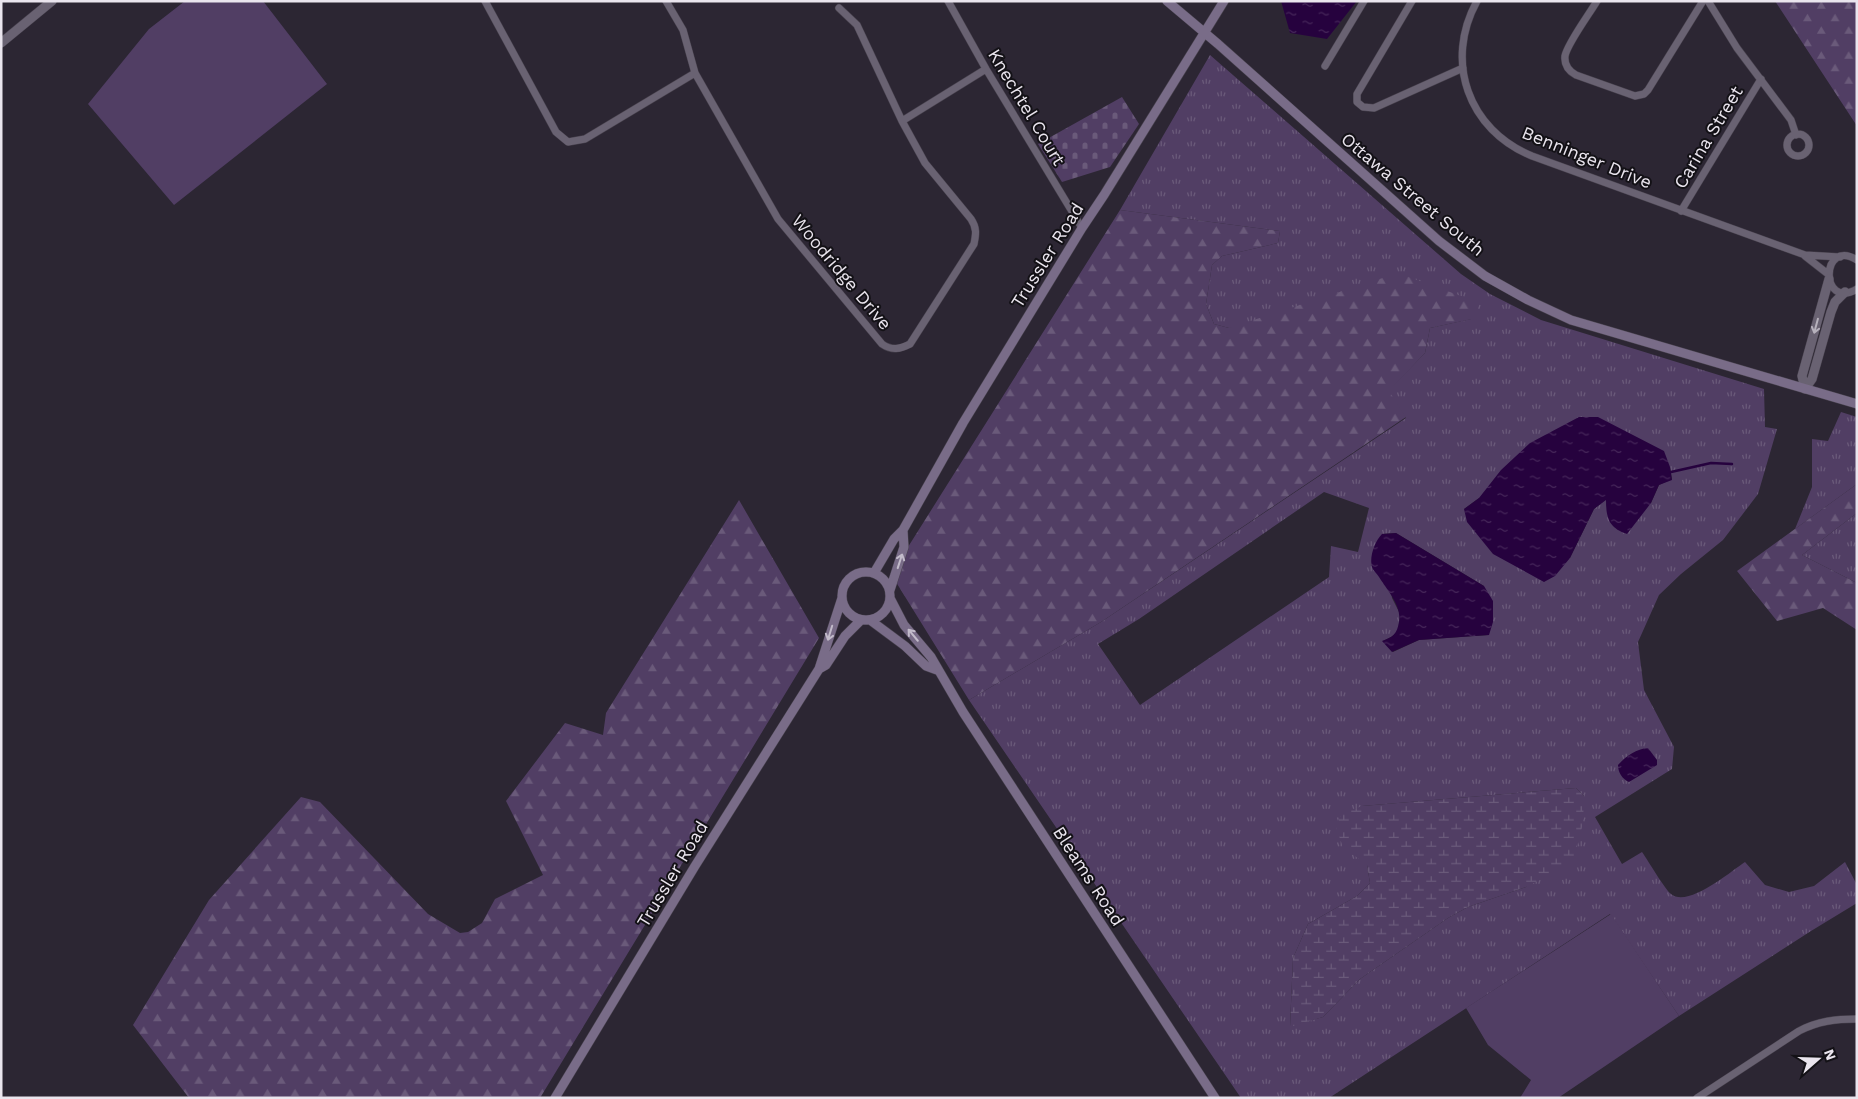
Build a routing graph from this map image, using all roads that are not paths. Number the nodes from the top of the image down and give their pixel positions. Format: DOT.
graph roads {
  1 [pos="52,1"];
  2 [pos="485,1"];
  3 [pos="666,1"];
  4 [pos="948,1"];
  5 [pos="1167,1"];
  6 [pos="1224,1"];
  7 [pos="1364,1"];
  8 [pos="1412,1"];
  9 [pos="1477,1"];
  10 [pos="1597,1"];
  11 [pos="1702,1"];
  12 [pos="1708,1"];
  13 [pos="838,8"];
  14 [pos="1205,33"];
  15 [pos="1,43"];
  16 [pos="1325,66"];
  17 [pos="1463,68"];
  18 [pos="986,69"];
  19 [pos="694,73"];
  20 [pos="1761,79"];
  21 [pos="902,121"];
  22 [pos="1796,135"];
  23 [pos="1681,211"];
  24 [pos="1082,228"];
  25 [pos="1857,252"];
  26 [pos="1805,256"];
  27 [pos="1844,257"];
  28 [pos="1857,260"];
  29 [pos="1828,276"];
  30 [pos="1857,289"];
  31 [pos="1845,292"];
  32 [pos="1805,388"];
  33 [pos="1857,404"];
  34 [pos="903,530"];
  35 [pos="874,573"];
  36 [pos="890,594"];
  37 [pos="842,598"];
  38 [pos="865,620"];
  39 [pos="819,669"];
  40 [pos="937,670"];
  41 [pos="1857,1019"];
  42 [pos="555,1098"];
  43 [pos="1215,1098"];
  44 [pos="1697,1098"];
  1 -- 15 [label="street"];
  2 -- 19 [label="street"];
  3 -- 19 [label="street, Woodridge Drive"];
  4 -- 18 [label="street, Knechtel Court"];
  5 -- 14 [label="main road"];
  6 -- 14 [label="main road, Trussler Road"];
  7 -- 16 [label="street"];
  8 -- 17 [label="street"];
  9 -- 17 [label="street, Benninger Drive"];
  10 -- 11 [label="street"];
  12 -- 20 [label="street"];
  13 -- 21 [label="street, Woodridge Drive"];
  14 -- 24 [label="main road, Trussler Road"];
  14 -- 32 [label="main road, Ottawa Street South"];
  17 -- 23 [label="street, Benninger Drive"];
  18 -- 21 [label="street"];
  18 -- 24 [label="street, Knechtel Court"];
  19 -- 21 [label="street, Woodridge Drive"];
  20 -- 22 [label="street"];
  20 -- 23 [label="street, Carina Street"];
  23 -- 26 [label="street, Benninger Drive"];
  24 -- 34 [label="main road, Trussler Road"];
  25 -- 27 [label="street, Benninger Drive"];
  26 -- 27 [label="street, Benninger Drive"];
  26 -- 29 [label="street, Benninger Drive"];
  27 -- 28 [label="street, Benninger Drive"];
  27 -- 29 [label="street"];
  29 -- 31 [label="street, Benninger Drive"];
  29 -- 32 [label="street, one-way"];
  30 -- 31 [label="street"];
  31 -- 32 [label="street"];
  32 -- 33 [label="main road, Ottawa Street South"];
  34 -- 35 [label="main road, Trussler Road"];
  36 -- 34 [label="main road, Trussler Road, one-way"];
  35 -- 36 [label="main road"];
  35 -- 37 [label="main road"];
  36 -- 38 [label="main road"];
  40 -- 36 [label="main road, Bleams Road, one-way"];
  37 -- 38 [label="main road"];
  37 -- 39 [label="main road, Trussler Road, one-way"];
  38 -- 39 [label="main road, Trussler Road"];
  38 -- 40 [label="main road, Bleams Road"];
  39 -- 42 [label="main road, Trussler Road"];
  40 -- 43 [label="main road, Bleams Road"];
  41 -- 44 [label="street"];
}
